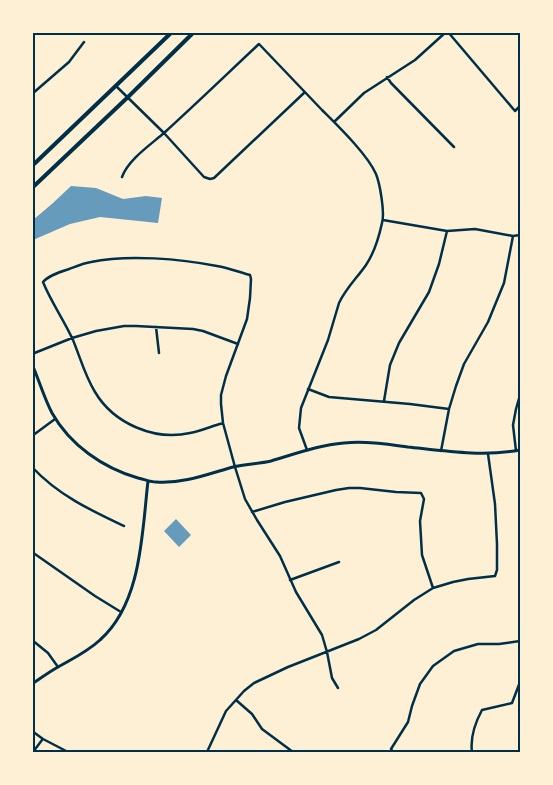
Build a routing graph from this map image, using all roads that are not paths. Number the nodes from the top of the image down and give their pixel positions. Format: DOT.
graph roads {
  1 [pos="172,32"];
  2 [pos="194,32"];
  3 [pos="447,32"];
  4 [pos="84,42"];
  5 [pos="387,77"];
  6 [pos="116,86"];
  7 [pos="304,92"];
  8 [pos="32,94"];
  9 [pos="128,97"];
  10 [pos="520,106"];
  11 [pos="334,122"];
  12 [pos="164,133"];
  13 [pos="454,148"];
  14 [pos="32,166"];
  15 [pos="122,177"];
  16 [pos="32,188"];
  17 [pos="383,220"];
  18 [pos="447,231"];
  19 [pos="520,235"];
  20 [pos="513,236"];
  21 [pos="156,327"];
  22 [pos="72,338"];
  23 [pos="238,344"];
  24 [pos="158,353"];
  25 [pos="32,354"];
  26 [pos="32,364"];
  27 [pos="308,389"];
  28 [pos="520,396"];
  29 [pos="384,401"];
  30 [pos="449,409"];
  31 [pos="56,418"];
  32 [pos="223,423"];
  33 [pos="32,436"];
  34 [pos="306,450"];
  35 [pos="518,450"];
  36 [pos="441,451"];
  37 [pos="488,454"];
  38 [pos="32,467"];
  39 [pos="235,467"];
  40 [pos="148,481"];
  41 [pos="252,512"];
  42 [pos="124,526"];
  43 [pos="32,552"];
  44 [pos="339,562"];
  45 [pos="290,580"];
  46 [pos="433,588"];
  47 [pos="121,612"];
  48 [pos="32,640"];
  49 [pos="520,641"];
  50 [pos="520,646"];
  51 [pos="327,652"];
  52 [pos="58,667"];
  53 [pos="520,682"];
  54 [pos="32,684"];
  55 [pos="338,688"];
  56 [pos="236,700"];
  57 [pos="32,730"];
  58 [pos="43,739"];
  59 [pos="33,752"];
  60 [pos="68,752"];
  61 [pos="208,752"];
  62 [pos="293,752"];
  63 [pos="393,752"];
  64 [pos="472,752"];
  1 -- 6 [label="main road"];
  2 -- 9 [label="main road"];
  3 -- 5 [label="street"];
  3 -- 10 [label="street"];
  4 -- 8 [label="street"];
  5 -- 11 [label="street"];
  5 -- 13 [label="street"];
  6 -- 9 [label="street"];
  6 -- 14 [label="main road"];
  7 -- 11 [label="street"];
  7 -- 12 [label="street"];
  7 -- 12 [label="street"];
  9 -- 12 [label="street"];
  9 -- 16 [label="main road"];
  11 -- 17 [label="street"];
  12 -- 15 [label="street"];
  17 -- 18 [label="street"];
  17 -- 27 [label="street"];
  18 -- 20 [label="street"];
  18 -- 29 [label="street"];
  19 -- 20 [label="street"];
  20 -- 30 [label="street"];
  21 -- 22 [label="street"];
  21 -- 23 [label="street"];
  21 -- 24 [label="street"];
  22 -- 23 [label="street"];
  22 -- 25 [label="street"];
  22 -- 32 [label="street"];
  23 -- 32 [label="street"];
  26 -- 31 [label="street"];
  27 -- 29 [label="street"];
  27 -- 34 [label="street"];
  28 -- 35 [label="street"];
  29 -- 30 [label="street"];
  30 -- 36 [label="street"];
  31 -- 33 [label="street"];
  31 -- 40 [label="street"];
  32 -- 39 [label="street"];
  34 -- 36 [label="street"];
  34 -- 39 [label="street"];
  35 -- 37 [label="street"];
  36 -- 37 [label="street"];
  37 -- 46 [label="street"];
  38 -- 42 [label="street"];
  39 -- 40 [label="street"];
  39 -- 41 [label="street"];
  40 -- 47 [label="street"];
  41 -- 45 [label="street"];
  41 -- 46 [label="street"];
  43 -- 47 [label="street"];
  44 -- 45 [label="street"];
  45 -- 51 [label="street"];
  46 -- 51 [label="street"];
  47 -- 52 [label="street"];
  48 -- 52 [label="street"];
  49 -- 50 [label="street"];
  49 -- 63 [label="street"];
  51 -- 55 [label="street"];
  51 -- 56 [label="street"];
  52 -- 54 [label="street"];
  53 -- 64 [label="street"];
  56 -- 61 [label="street"];
  56 -- 62 [label="street"];
  57 -- 58 [label="street"];
  58 -- 59 [label="street"];
  58 -- 60 [label="street"];
}
